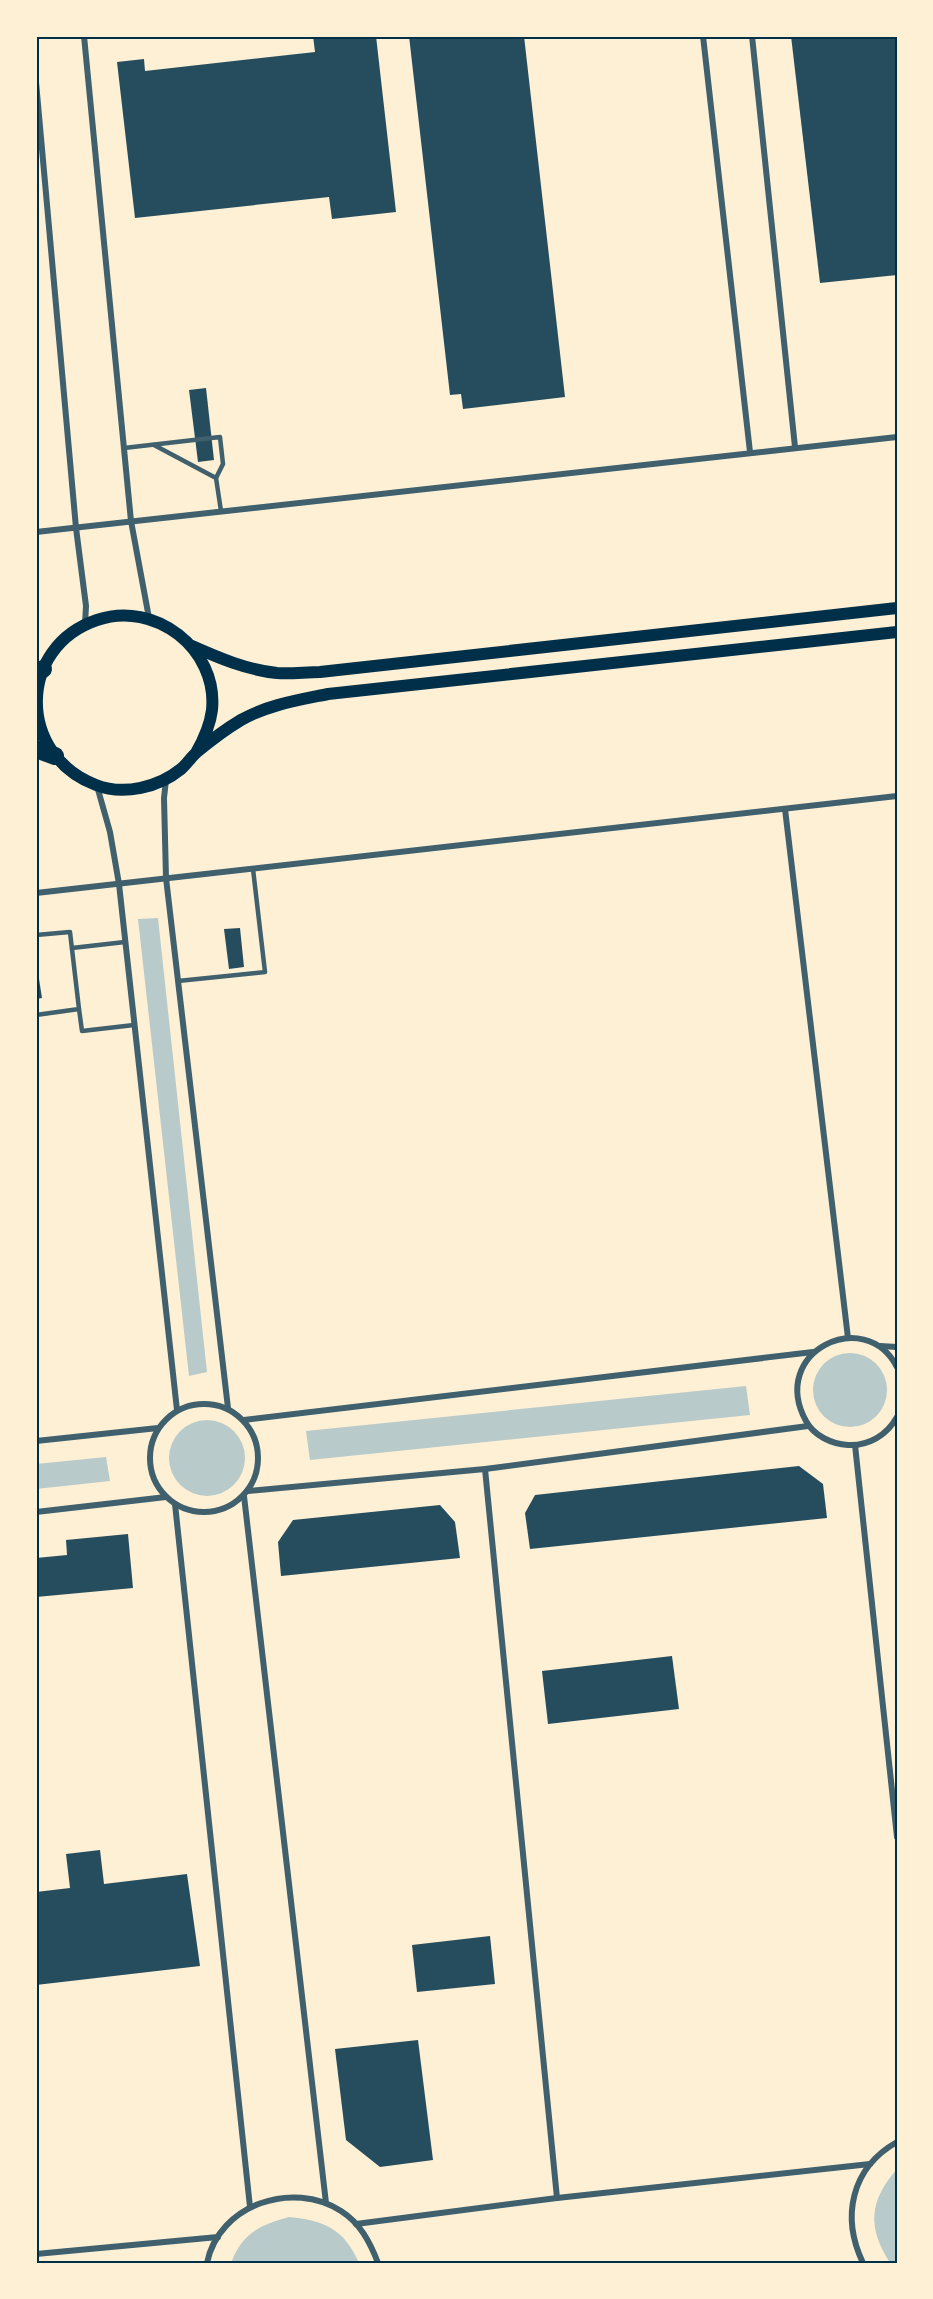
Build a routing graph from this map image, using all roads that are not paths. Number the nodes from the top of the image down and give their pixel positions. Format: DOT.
graph roads {
  1 [pos="84,36"];
  2 [pos="703,36"];
  3 [pos="752,36"];
  4 [pos="36,82"];
  5 [pos="897,436"];
  6 [pos="154,445"];
  7 [pos="795,447"];
  8 [pos="124,448"];
  9 [pos="750,452"];
  10 [pos="216,477"];
  11 [pos="221,511"];
  12 [pos="131,521"];
  13 [pos="76,528"];
  14 [pos="36,532"];
  15 [pos="897,608"];
  16 [pos="148,618"];
  17 [pos="85,624"];
  18 [pos="897,632"];
  19 [pos="191,646"];
  20 [pos="39,672"];
  21 [pos="36,748"];
  22 [pos="196,753"];
  23 [pos="55,756"];
  24 [pos="166,780"];
  25 [pos="97,786"];
  26 [pos="897,796"];
  27 [pos="785,809"];
  28 [pos="253,868"];
  29 [pos="166,878"];
  30 [pos="119,884"];
  31 [pos="36,893"];
  32 [pos="36,935"];
  33 [pos="125,942"];
  34 [pos="72,948"];
  35 [pos="178,981"];
  36 [pos="79,1009"];
  37 [pos="36,1014"];
  38 [pos="134,1025"];
  39 [pos="848,1338"];
  40 [pos="879,1346"];
  41 [pos="897,1347"];
  42 [pos="813,1352"];
  43 [pos="897,1367"];
  44 [pos="228,1408"];
  45 [pos="177,1410"];
  46 [pos="897,1417"];
  47 [pos="244,1420"];
  48 [pos="808,1426"];
  49 [pos="158,1428"];
  50 [pos="36,1441"];
  51 [pos="855,1445"];
  52 [pos="485,1469"];
  53 [pos="246,1494"];
  54 [pos="166,1497"];
  55 [pos="175,1504"];
  56 [pos="36,1512"];
  57 [pos="897,1837"];
  58 [pos="897,2142"];
  59 [pos="870,2164"];
  60 [pos="557,2198"];
  61 [pos="326,2203"];
  62 [pos="250,2207"];
  63 [pos="356,2224"];
  64 [pos="218,2237"];
  65 [pos="36,2254"];
  66 [pos="207,2263"];
  67 [pos="378,2263"];
  68 [pos="862,2263"];
  1 -- 8 [label="street"];
  2 -- 9 [label="street"];
  3 -- 7 [label="street"];
  4 -- 13 [label="street"];
  5 -- 7 [label="street"];
  6 -- 8 [label="lane"];
  6 -- 10 [label="lane"];
  6 -- 10 [label="lane"];
  7 -- 9 [label="street"];
  8 -- 12 [label="street"];
  9 -- 11 [label="street"];
  10 -- 11 [label="lane"];
  11 -- 12 [label="street"];
  12 -- 13 [label="street"];
  12 -- 16 [label="street"];
  13 -- 14 [label="street"];
  13 -- 17 [label="street"];
  15 -- 19 [label="main road"];
  16 -- 17 [label="main road"];
  16 -- 19 [label="main road"];
  17 -- 20 [label="main road"];
  18 -- 22 [label="main road"];
  19 -- 22 [label="main road"];
  20 -- 23 [label="main road"];
  21 -- 23 [label="highway"];
  22 -- 24 [label="main road"];
  23 -- 25 [label="main road"];
  24 -- 25 [label="main road"];
  24 -- 29 [label="street"];
  25 -- 30 [label="street"];
  26 -- 27 [label="street"];
  27 -- 28 [label="street"];
  27 -- 39 [label="street"];
  28 -- 29 [label="street"];
  28 -- 35 [label="lane"];
  29 -- 30 [label="street"];
  29 -- 35 [label="street"];
  30 -- 31 [label="street"];
  30 -- 33 [label="street"];
  32 -- 34 [label="lane"];
  33 -- 34 [label="lane"];
  33 -- 38 [label="street"];
  34 -- 36 [label="lane"];
  35 -- 44 [label="street"];
  36 -- 37 [label="lane"];
  36 -- 38 [label="lane"];
  38 -- 45 [label="street"];
  39 -- 40 [label="street"];
  39 -- 42 [label="street"];
  40 -- 41 [label="street"];
  40 -- 43 [label="street"];
  42 -- 47 [label="street"];
  42 -- 48 [label="street"];
  44 -- 45 [label="street"];
  44 -- 47 [label="street"];
  45 -- 49 [label="street"];
  46 -- 51 [label="street"];
  47 -- 53 [label="street"];
  48 -- 51 [label="street"];
  48 -- 52 [label="street"];
  49 -- 50 [label="street"];
  49 -- 54 [label="street"];
  51 -- 57 [label="street"];
  52 -- 53 [label="street"];
  52 -- 60 [label="street"];
  53 -- 55 [label="street"];
  53 -- 61 [label="street"];
  54 -- 55 [label="street"];
  54 -- 56 [label="street"];
  55 -- 62 [label="street"];
  58 -- 59 [label="street"];
  59 -- 60 [label="street"];
  59 -- 68 [label="street"];
  60 -- 63 [label="street"];
  61 -- 62 [label="street"];
  61 -- 63 [label="street"];
  62 -- 64 [label="street"];
  63 -- 67 [label="street"];
  64 -- 65 [label="street"];
  64 -- 66 [label="street"];
}
